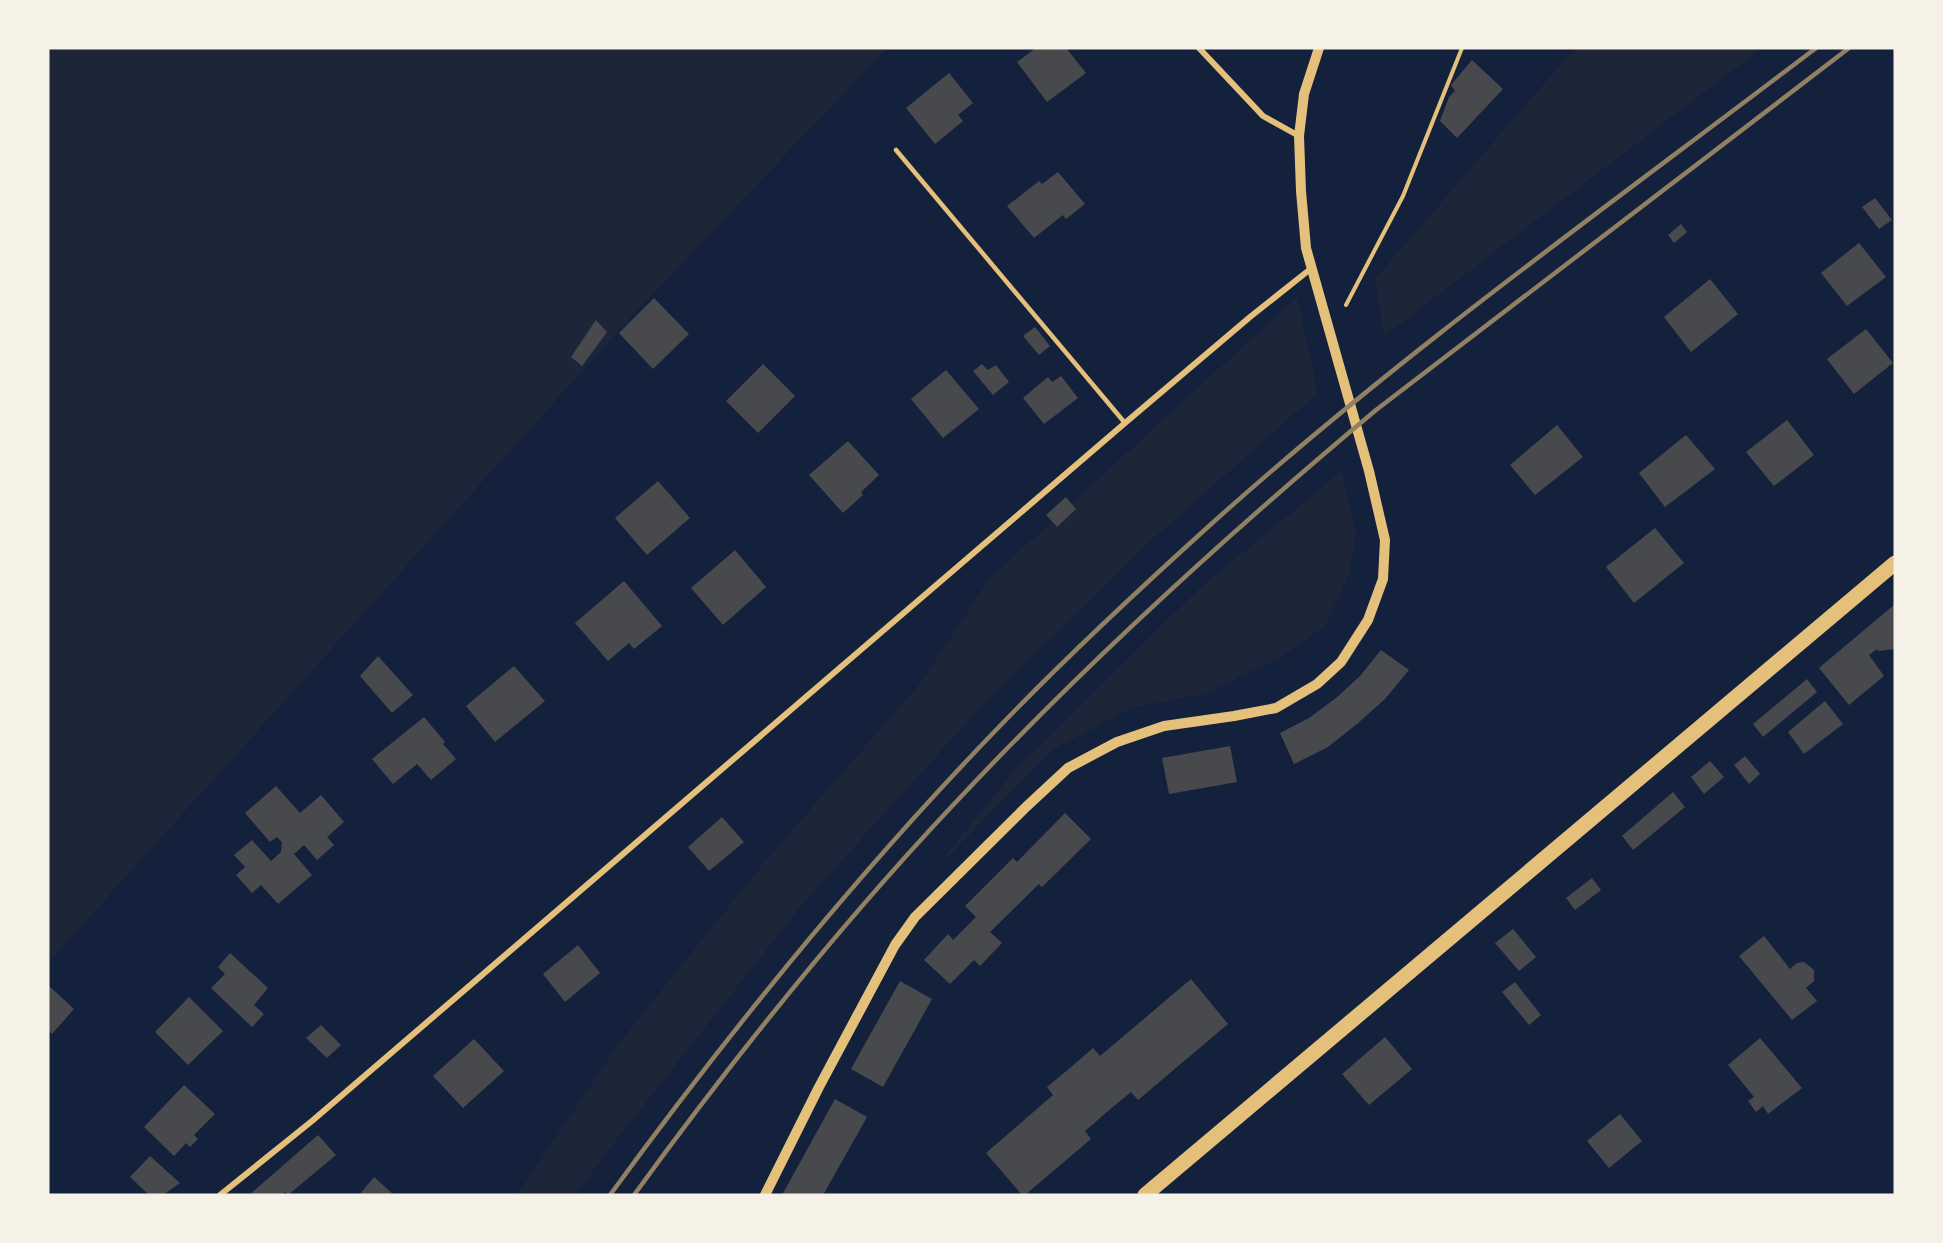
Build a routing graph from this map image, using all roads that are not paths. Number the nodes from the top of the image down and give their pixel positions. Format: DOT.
graph roads {
  1 [pos="1199,48"];
  2 [pos="1319,48"];
  3 [pos="1299,136"];
  4 [pos="896,150"];
  5 [pos="1313,267"];
  6 [pos="1125,423"];
  7 [pos="1895,563"];
  8 [pos="220,1195"];
  9 [pos="765,1195"];
  10 [pos="1145,1195"];
  1 -- 3 [label="street"];
  2 -- 3 [label="street"];
  3 -- 5 [label="street"];
  4 -- 6 [label="lane"];
  5 -- 6 [label="street"];
  5 -- 9 [label="street"];
  6 -- 8 [label="street"];
  7 -- 10 [label="main road"];
}
